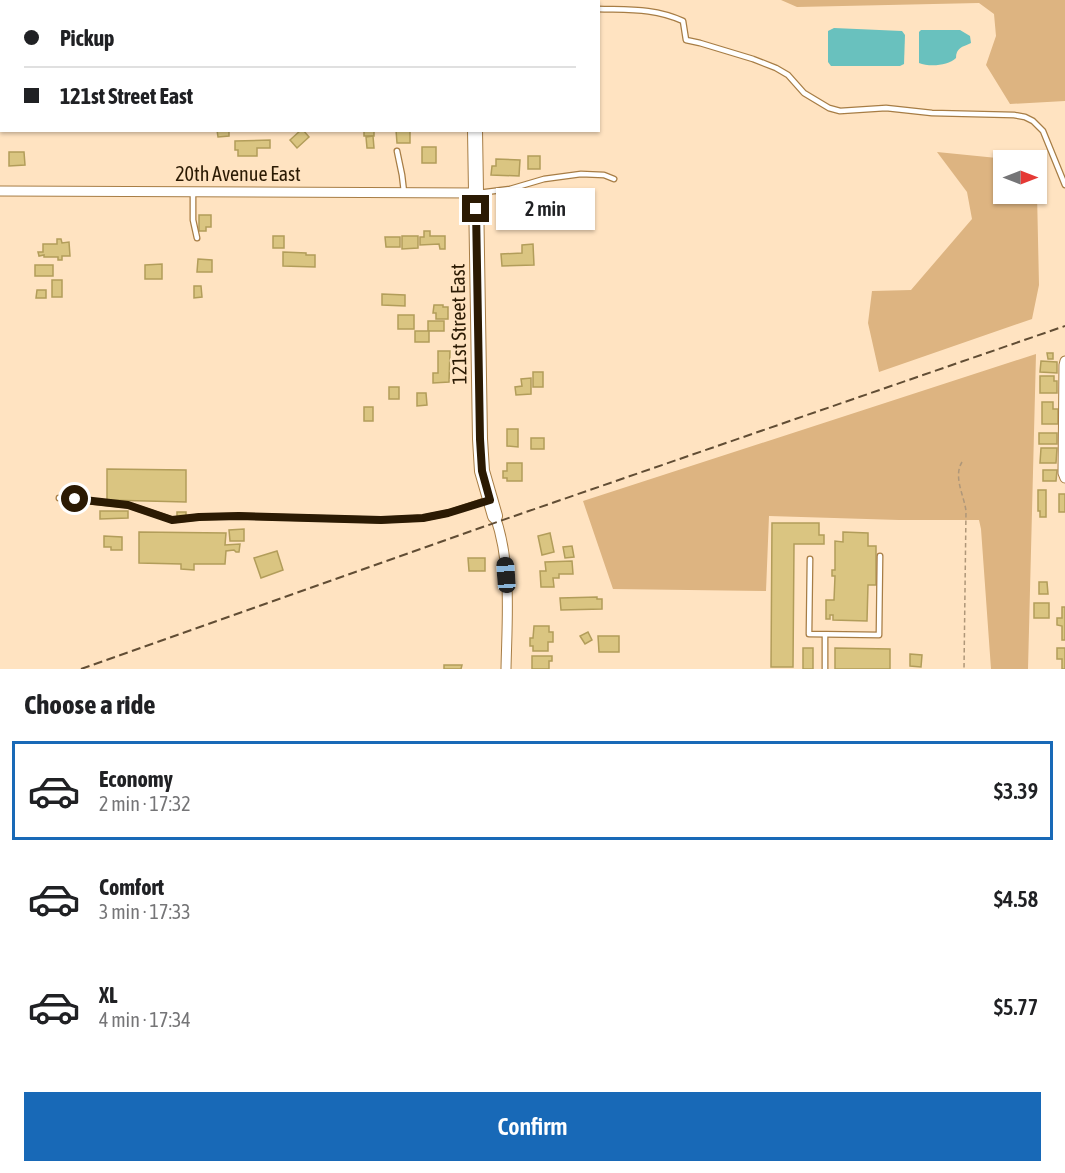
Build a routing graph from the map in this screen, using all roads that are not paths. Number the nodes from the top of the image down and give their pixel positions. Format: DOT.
graph roads {
  1 [pos="600,9"];
  2 [pos="475,132"];
  3 [pos="397,151"];
  4 [pos="614,179"];
  5 [pos="1065,185"];
  6 [pos="0,191"];
  7 [pos="193,191"];
  8 [pos="404,192"];
  9 [pos="476,193"];
  10 [pos="197,238"];
  11 [pos="1065,361"];
  12 [pos="1064,412"];
  13 [pos="1065,478"];
  14 [pos="59,498"];
  15 [pos="490,500"];
  16 [pos="495,516"];
  17 [pos="880,556"];
  18 [pos="810,558"];
  19 [pos="825,635"];
  20 [pos="506,669"];
  21 [pos="825,669"];
  1 -- 5 [label="lane"];
  2 -- 9 [label="street, 121st Street East"];
  3 -- 8 [label="lane"];
  4 -- 9 [label="lane"];
  6 -- 7 [label="street, 20th Avenue East"];
  7 -- 8 [label="street, 20th Avenue East"];
  7 -- 10 [label="lane"];
  8 -- 9 [label="street, 20th Avenue East"];
  9 -- 15 [label="street, 121st Street East"];
  11 -- 12 [label="street"];
  12 -- 13 [label="street"];
  14 -- 15 [label="lane"];
  15 -- 16 [label="street, 121st Street East"];
  16 -- 20 [label="street"];
  17 -- 19 [label="lane"];
  18 -- 19 [label="lane"];
  19 -- 21 [label="lane"];
}
